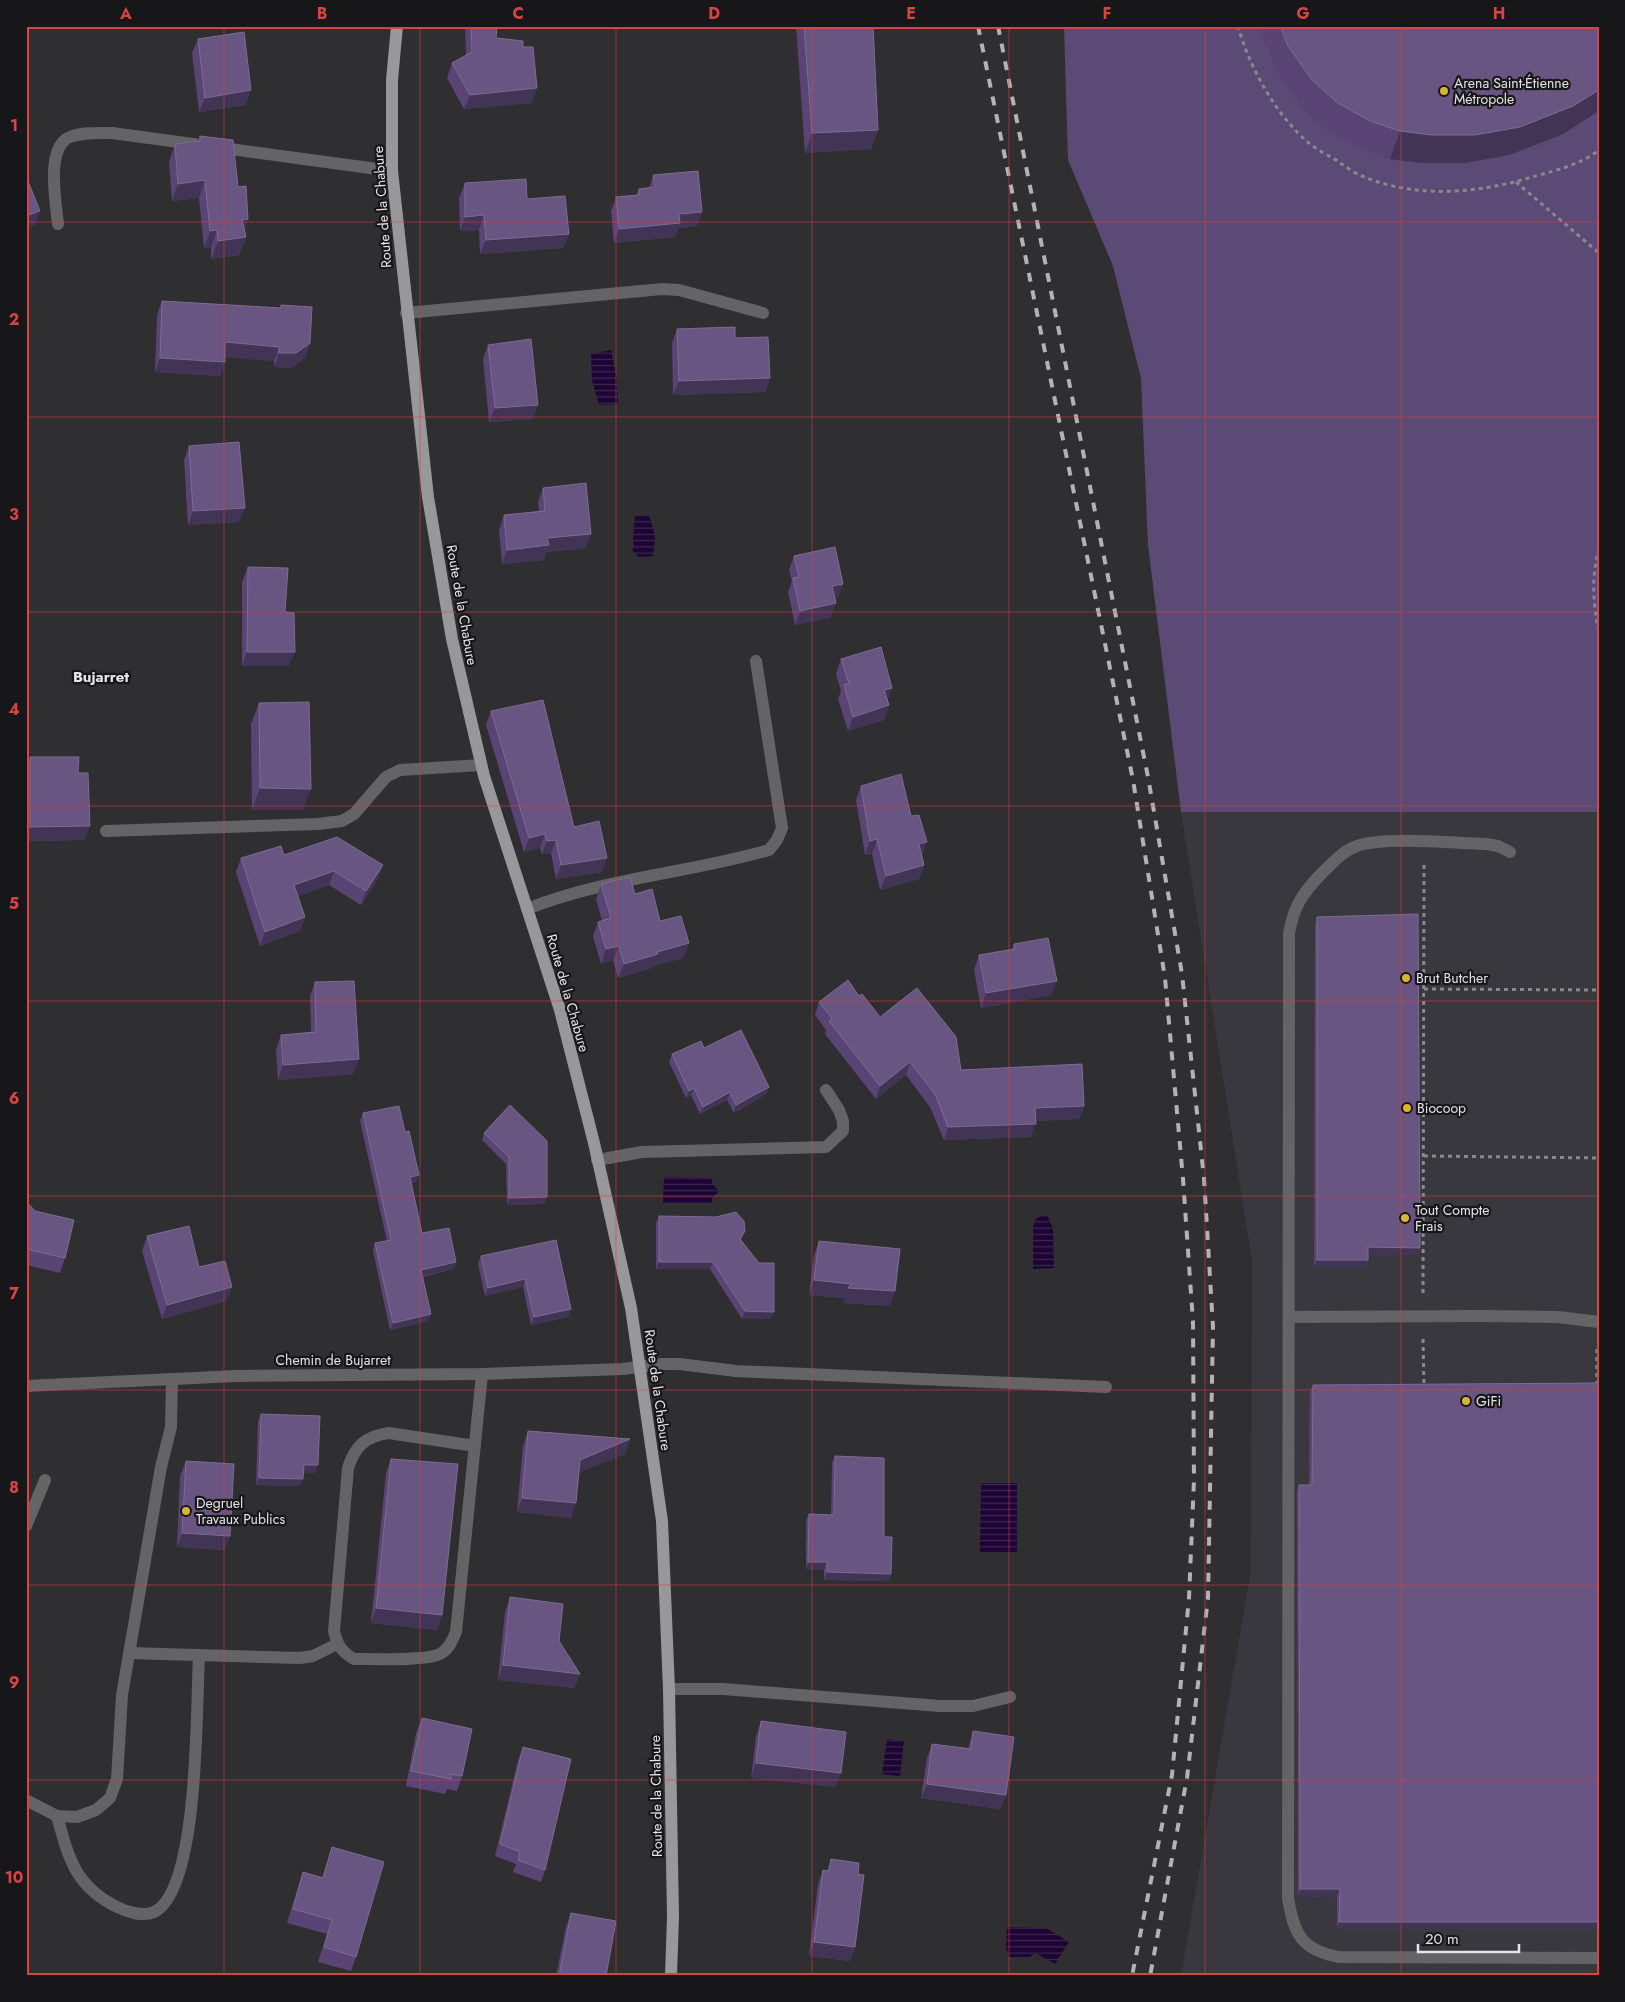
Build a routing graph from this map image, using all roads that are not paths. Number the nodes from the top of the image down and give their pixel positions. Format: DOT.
graph roads {
  1 [pos="397,26"];
  2 [pos="392,171"];
  3 [pos="58,224"];
  4 [pos="406,313"];
  5 [pos="763,313"];
  6 [pos="756,661"];
  7 [pos="481,764"];
  8 [pos="106,831"];
  9 [pos="1510,852"];
  10 [pos="527,909"];
  11 [pos="826,1090"];
  12 [pos="597,1160"];
  13 [pos="1289,1317"];
  14 [pos="1599,1322"];
  15 [pos="640,1367"];
  16 [pos="482,1374"];
  17 [pos="172,1379"];
  18 [pos="26,1386"];
  19 [pos="1106,1387"];
  20 [pos="475,1446"];
  21 [pos="45,1480"];
  22 [pos="26,1526"];
  23 [pos="337,1644"];
  24 [pos="129,1653"];
  25 [pos="198,1656"];
  26 [pos="670,1689"];
  27 [pos="1010,1697"];
  28 [pos="26,1800"];
  29 [pos="57,1816"];
  30 [pos="1599,1958"];
  31 [pos="672,1976"];
  1 -- 2 [label="main road, Route de la Chabure"];
  2 -- 3 [label="street"];
  2 -- 4 [label="main road, Route de la Chabure"];
  4 -- 5 [label="street"];
  4 -- 7 [label="main road, Route de la Chabure"];
  6 -- 10 [label="street"];
  7 -- 8 [label="street"];
  7 -- 10 [label="main road, Route de la Chabure"];
  9 -- 13 [label="street"];
  10 -- 12 [label="main road, Route de la Chabure"];
  11 -- 12 [label="street"];
  12 -- 15 [label="main road, Route de la Chabure"];
  13 -- 14 [label="street"];
  13 -- 30 [label="street"];
  15 -- 16 [label="street, Chemin de Bujarret"];
  15 -- 19 [label="street, Chemin de Bujarret"];
  15 -- 26 [label="main road, Route de la Chabure"];
  16 -- 17 [label="street, Chemin de Bujarret"];
  16 -- 20 [label="street"];
  17 -- 18 [label="street, Chemin de Bujarret"];
  17 -- 24 [label="street"];
  20 -- 23 [label="street"];
  20 -- 23 [label="street"];
  21 -- 22 [label="street"];
  23 -- 25 [label="street"];
  24 -- 25 [label="street"];
  24 -- 29 [label="street"];
  25 -- 29 [label="street"];
  26 -- 27 [label="street"];
  26 -- 31 [label="main road, Route de la Chabure"];
  28 -- 29 [label="street"];
}
